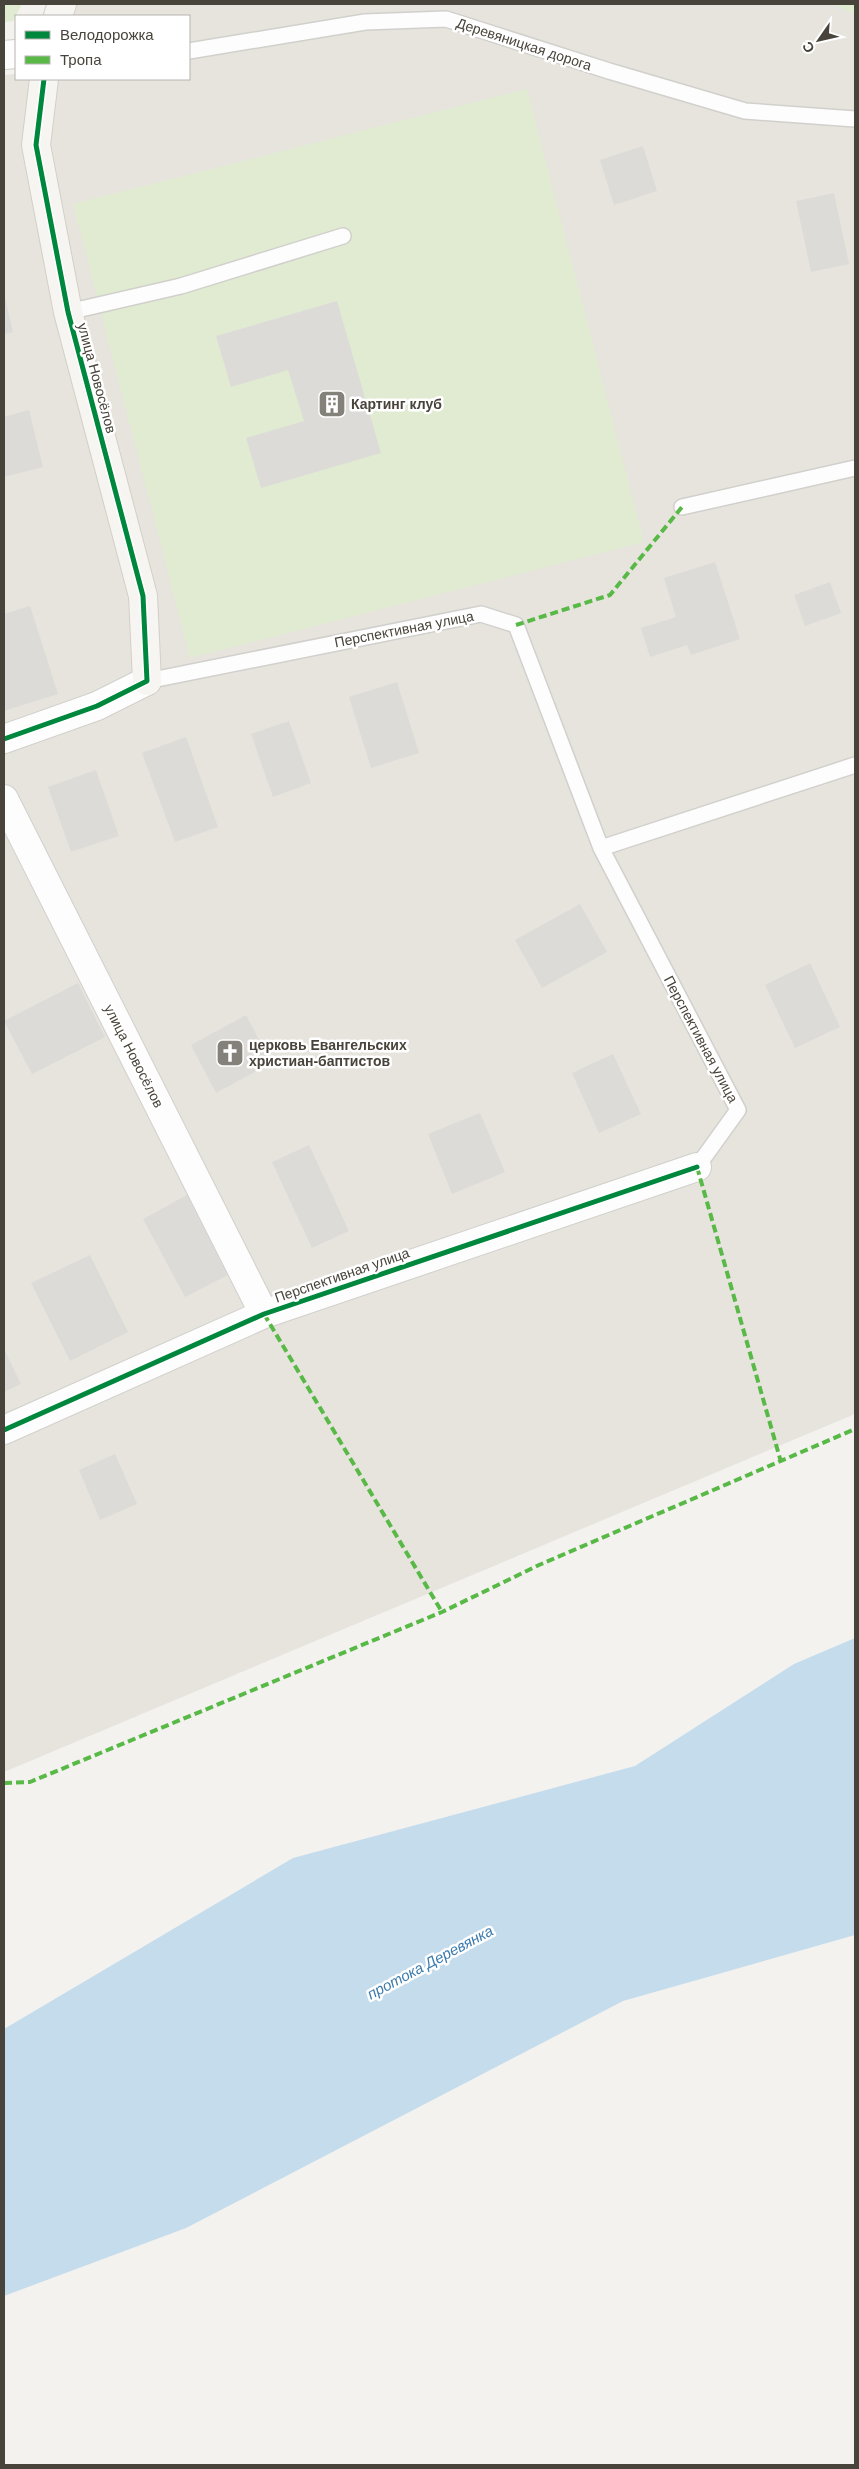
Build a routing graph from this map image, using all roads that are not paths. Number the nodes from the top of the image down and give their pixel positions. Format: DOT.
graph roads {
  1 [pos="190,51"];
  2 [pos="44,80"];
  3 [pos="855,119"];
  4 [pos="343,236"];
  5 [pos="68,312"];
  6 [pos="855,468"];
  7 [pos="682,507"];
  8 [pos="146,681"];
  9 [pos="4,739"];
  10 [pos="855,765"];
  11 [pos="4,799"];
  12 [pos="601,848"];
  13 [pos="697,1166"];
  14 [pos="264,1314"];
  15 [pos="4,1430"];
  1 -- 3 [label="lane, Деревяницкая дорога"];
  2 -- 5 [label="street, улица Новосёлов"];
  4 -- 5 [label="lane"];
  5 -- 8 [label="street, улица Новосёлов"];
  6 -- 7 [label="lane"];
  8 -- 9 [label="street"];
  8 -- 12 [label="lane, Перспективная улица"];
  10 -- 12 [label="lane"];
  11 -- 14 [label="street, улица Новосёлов"];
  12 -- 13 [label="lane, Перспективная улица"];
  13 -- 14 [label="street, Перспективная улица"];
  14 -- 15 [label="street, Перспективная улица"];
}
